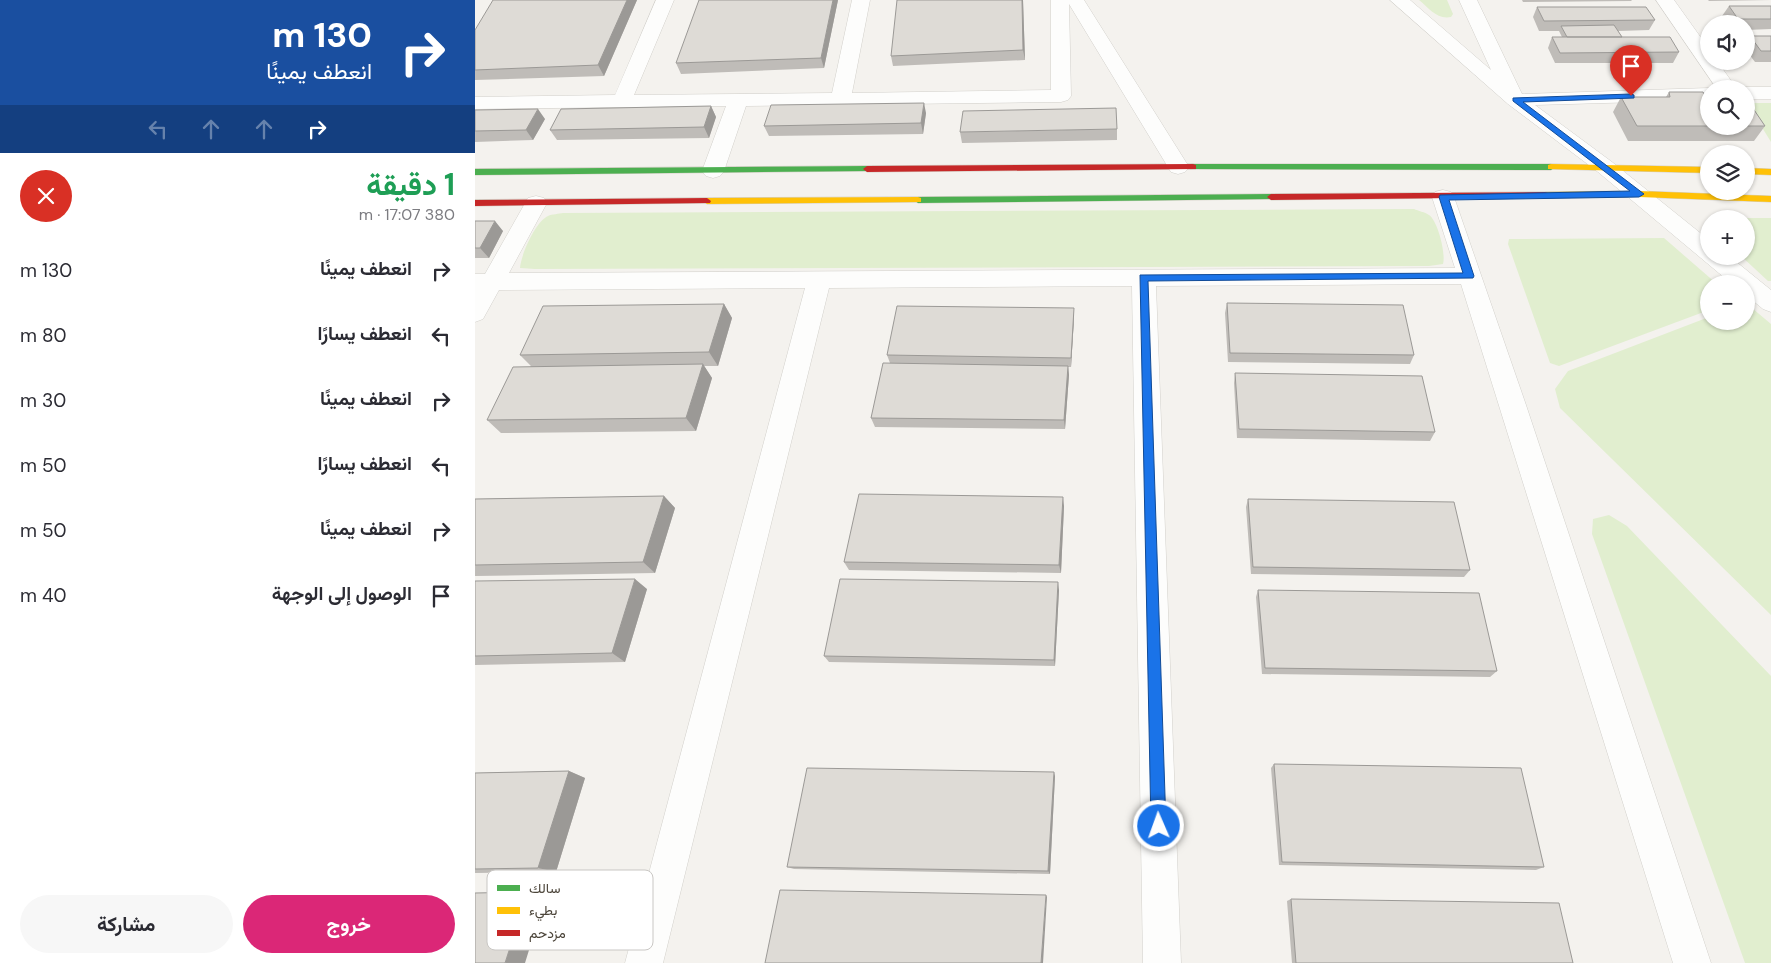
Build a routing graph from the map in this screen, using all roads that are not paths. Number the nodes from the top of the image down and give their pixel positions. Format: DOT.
graph roads {
  1 [pos="665,0"];
  2 [pos="861,0"];
  3 [pos="1060,0"];
  4 [pos="1075,0"];
  5 [pos="1399,0"];
  6 [pos="1467,0"];
  7 [pos="1665,0"];
  8 [pos="1721,80"];
  9 [pos="1755,93"];
  10 [pos="1771,93"];
  11 [pos="1700,94"];
  12 [pos="841,98"];
  13 [pos="738,99"];
  14 [pos="1515,100"];
  15 [pos="622,101"];
  16 [pos="475,103"];
  17 [pos="1178,167"];
  18 [pos="1605,167"];
  19 [pos="1700,170"];
  20 [pos="713,171"];
  21 [pos="1755,171"];
  22 [pos="475,172"];
  23 [pos="1771,172"];
  24 [pos="1349,175"];
  25 [pos="1639,194"];
  26 [pos="1353,196"];
  27 [pos="1443,197"];
  28 [pos="1771,199"];
  29 [pos="475,203"];
  30 [pos="536,203"];
  31 [pos="1700,245"];
  32 [pos="1726,265"];
  33 [pos="1469,276"];
  34 [pos="1143,278"];
  35 [pos="819,280"];
  36 [pos="483,282"];
  37 [pos="1767,297"];
  38 [pos="475,313"];
  39 [pos="653,928"];
  40 [pos="647,950"];
  41 [pos="644,963"];
  42 [pos="1162,963"];
  43 [pos="1692,963"];
  1 -- 15 [label="street"];
  2 -- 12 [label="street"];
  3 -- 12 [label="street"];
  4 -- 17 [label="street"];
  5 -- 14 [label="street"];
  6 -- 14 [label="street"];
  7 -- 8 [label="street"];
  9 -- 10 [label="street"];
  11 -- 14 [label="street"];
  12 -- 13 [label="street"];
  13 -- 15 [label="street"];
  13 -- 20 [label="street"];
  14 -- 18 [label="street"];
  15 -- 16 [label="street"];
  17 -- 20 [label="street"];
  17 -- 24 [label="street"];
  18 -- 19 [label="street"];
  18 -- 24 [label="street"];
  18 -- 25 [label="street"];
  20 -- 22 [label="street"];
  21 -- 23 [label="street"];
  24 -- 26 [label="street"];
  25 -- 27 [label="street"];
  25 -- 28 [label="street"];
  25 -- 31 [label="street"];
  26 -- 27 [label="street"];
  26 -- 30 [label="street"];
  27 -- 33 [label="street"];
  29 -- 30 [label="street"];
  30 -- 36 [label="street"];
  32 -- 37 [label="street"];
  33 -- 34 [label="street"];
  33 -- 43 [label="street"];
  34 -- 35 [label="street"];
  34 -- 42 [label="street"];
  35 -- 36 [label="street"];
  35 -- 39 [label="street"];
  36 -- 38 [label="street"];
  40 -- 41 [label="street"];
}
